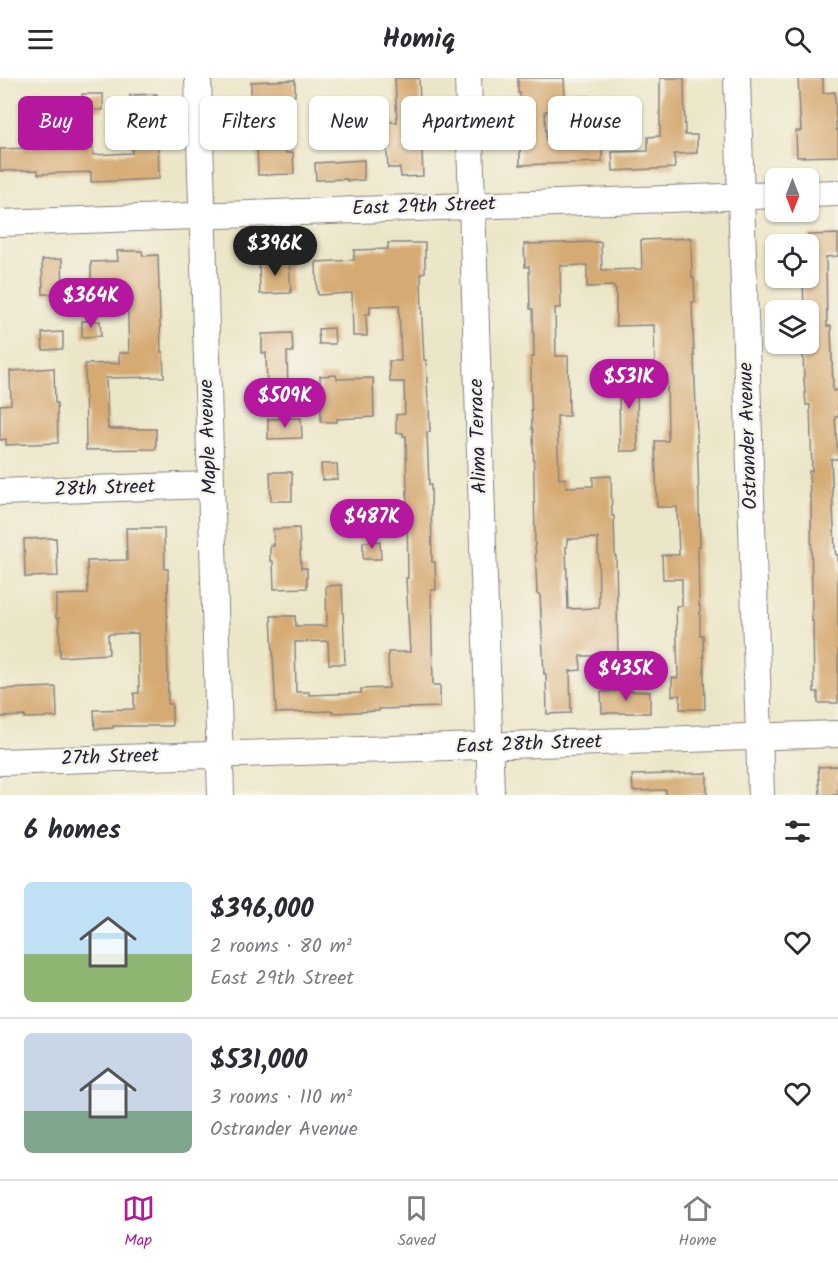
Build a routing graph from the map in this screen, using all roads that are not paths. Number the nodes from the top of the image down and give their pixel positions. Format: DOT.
graph roads {
  1 [pos="198,78"];
  2 [pos="468,78"];
  3 [pos="737,78"];
  4 [pos="838,193"];
  5 [pos="819,194"];
  6 [pos="765,195"];
  7 [pos="741,196"];
  8 [pos="472,206"];
  9 [pos="202,216"];
  10 [pos="0,223"];
  11 [pos="210,485"];
  12 [pos="0,492"];
  13 [pos="838,734"];
  14 [pos="759,738"];
  15 [pos="489,746"];
  16 [pos="219,755"];
  17 [pos="0,762"];
  18 [pos="221,795"];
  19 [pos="491,795"];
  20 [pos="761,795"];
  1 -- 9 [label="street, Maple Avenue"];
  2 -- 8 [label="street, Alima Terrace"];
  3 -- 7 [label="street, Ostrander Avenue"];
  4 -- 5 [label="street"];
  6 -- 7 [label="street, East 29th Street"];
  7 -- 8 [label="street, East 29th Street"];
  7 -- 14 [label="street, Ostrander Avenue"];
  8 -- 9 [label="street, East 29th Street"];
  8 -- 15 [label="street, Alima Terrace"];
  9 -- 10 [label="street, East 29th Street"];
  9 -- 11 [label="street, Maple Avenue"];
  11 -- 12 [label="street, 28th Street"];
  11 -- 16 [label="street, Maple Avenue"];
  13 -- 14 [label="street, East 28th Street"];
  14 -- 15 [label="street, East 28th Street"];
  14 -- 20 [label="street, Ostrander Avenue"];
  15 -- 16 [label="street, East 28th Street"];
  15 -- 19 [label="street, Alima Terrace"];
  16 -- 17 [label="street, 27th Street"];
  16 -- 18 [label="street, Maple Avenue"];
}
